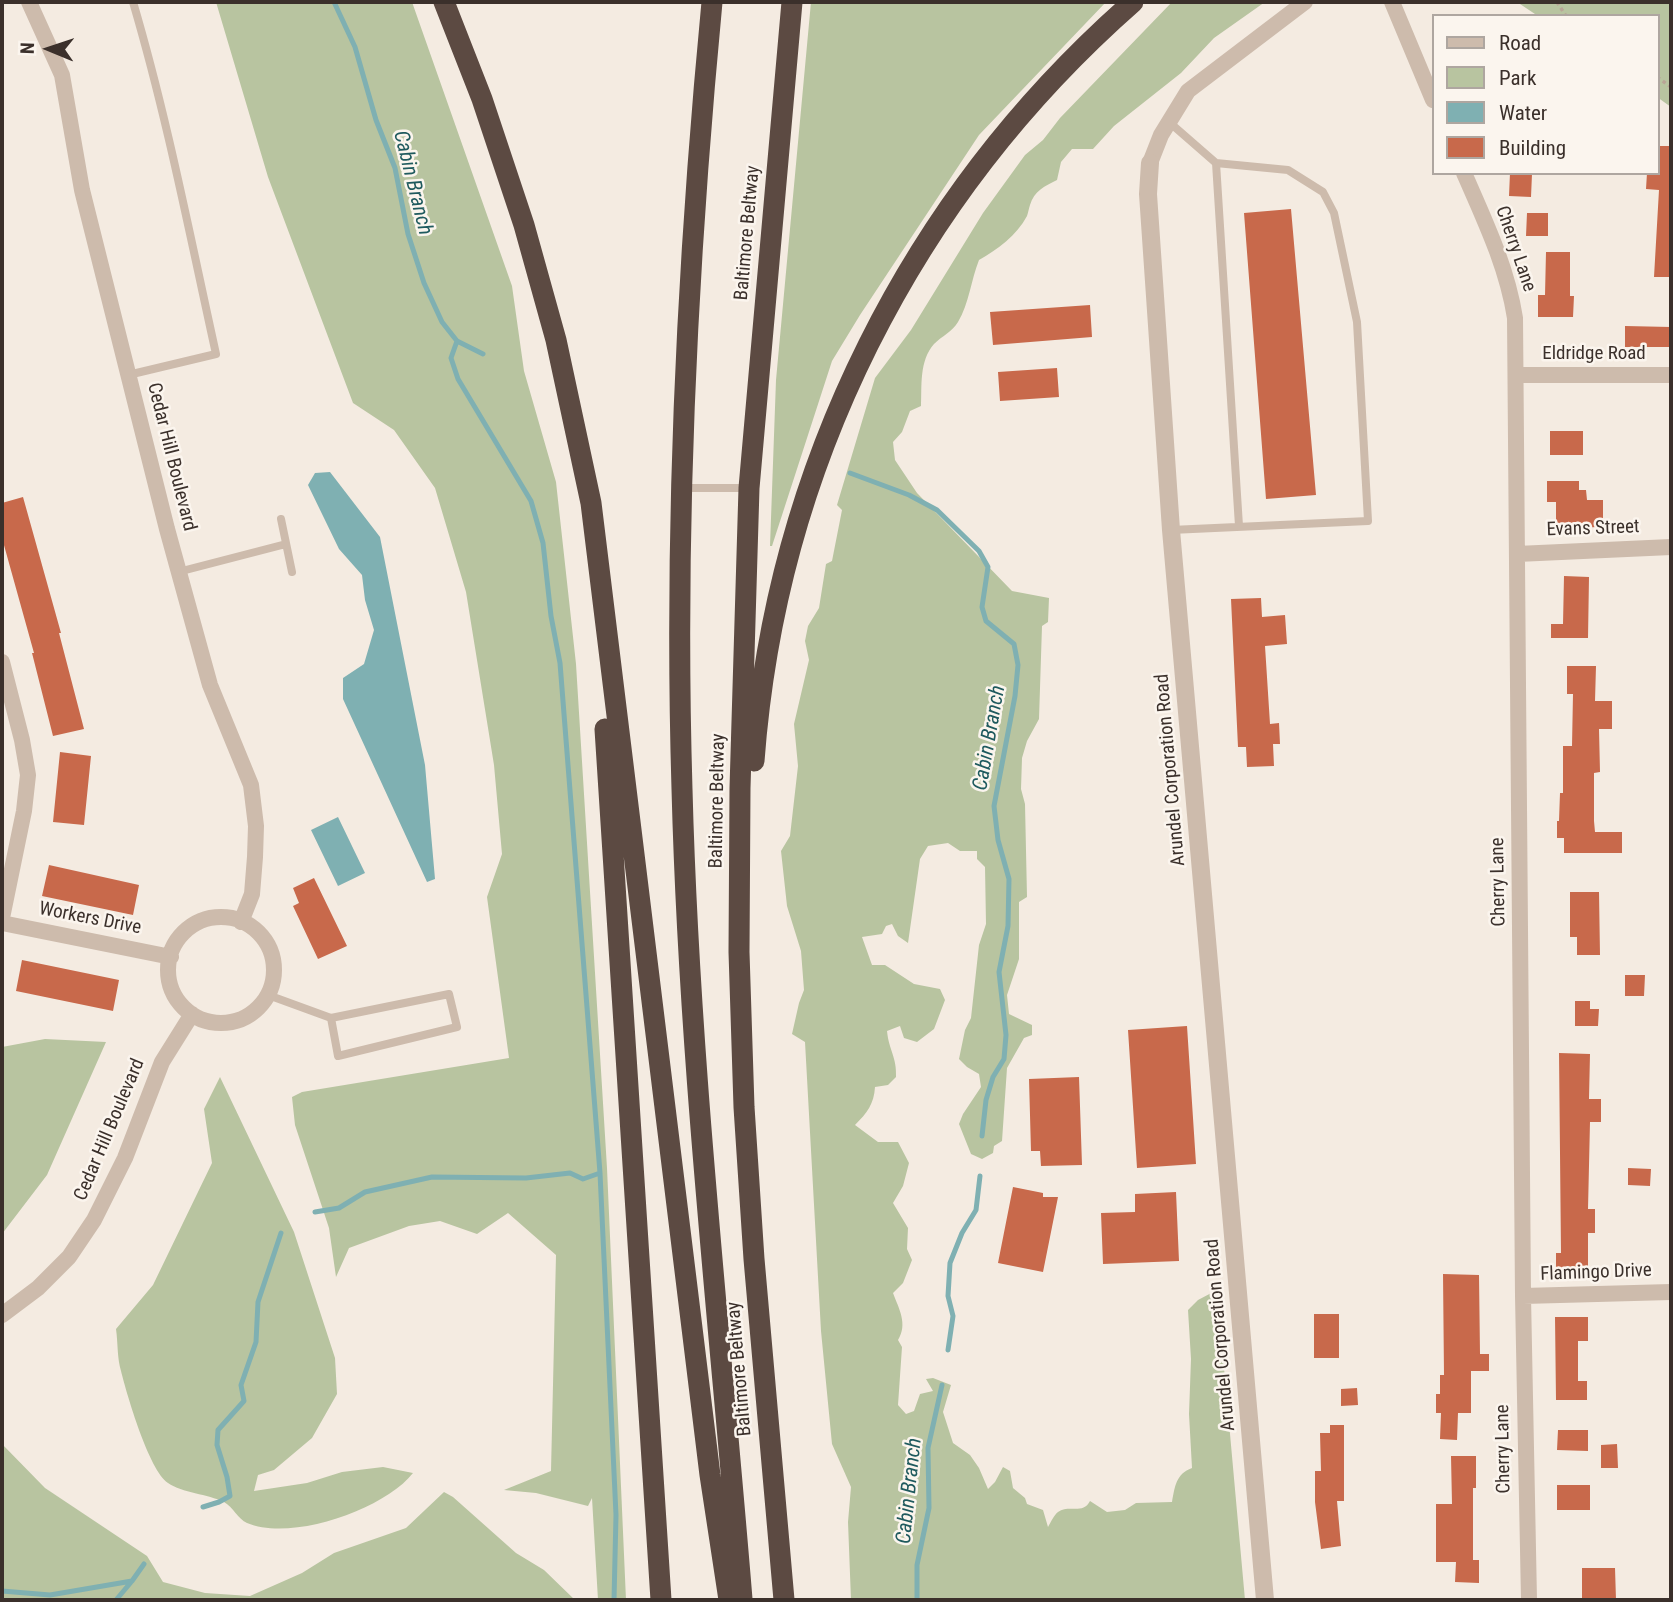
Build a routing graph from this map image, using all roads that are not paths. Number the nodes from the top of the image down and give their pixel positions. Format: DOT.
graph roads {
  1 [pos="29,2"];
  2 [pos="133,2"];
  3 [pos="444,2"];
  4 [pos="712,2"];
  5 [pos="792,2"];
  6 [pos="1133,2"];
  7 [pos="1305,2"];
  8 [pos="1392,2"];
  9 [pos="1432,98"];
  10 [pos="1168,121"];
  11 [pos="1150,163"];
  12 [pos="1216,163"];
  13 [pos="1465,175"];
  14 [pos="128,375"];
  15 [pos="1516,375"];
  16 [pos="1671,375"];
  17 [pos="681,488"];
  18 [pos="749,488"];
  19 [pos="591,503"];
  20 [pos="281,519"];
  21 [pos="1239,527"];
  22 [pos="1171,530"];
  23 [pos="286,544"];
  24 [pos="1671,547"];
  25 [pos="1517,554"];
  26 [pos="178,572"];
  27 [pos="292,572"];
  28 [pos="2,662"];
  29 [pos="8,709"];
  30 [pos="2,921"];
  31 [pos="241,922"];
  32 [pos="739,952"];
  33 [pos="171,957"];
  34 [pos="268,995"];
  35 [pos="192,1014"];
  36 [pos="331,1017"];
  37 [pos="1671,1292"];
  38 [pos="1523,1296"];
  39 [pos="2,1315"];
  40 [pos="661,1600"];
  41 [pos="729,1600"];
  42 [pos="742,1600"];
  43 [pos="784,1600"];
  44 [pos="1265,1600"];
  45 [pos="1528,1600"];
  1 -- 14 [label="street, Cedar Hill Boulevard"];
  2 -- 14 [label="lane"];
  3 -- 19 [label="highway"];
  4 -- 17 [label="highway, Baltimore Beltway"];
  5 -- 18 [label="highway, Baltimore Beltway"];
  6 -- 32 [label="highway"];
  7 -- 10 [label="street, Arundel Corporation Road"];
  8 -- 9 [label="street"];
  10 -- 11 [label="street, Arundel Corporation Road"];
  10 -- 12 [label="lane"];
  11 -- 22 [label="street, Arundel Corporation Road"];
  12 -- 21 [label="lane"];
  12 -- 21 [label="lane"];
  13 -- 15 [label="street, Cherry Lane"];
  14 -- 26 [label="street, Cedar Hill Boulevard"];
  15 -- 16 [label="street, Eldridge Road"];
  15 -- 25 [label="street, Cherry Lane"];
  17 -- 18 [label="lane"];
  17 -- 42 [label="highway, Baltimore Beltway"];
  18 -- 32 [label="highway, Baltimore Beltway"];
  19 -- 40 [label="highway"];
  19 -- 41 [label="highway"];
  20 -- 23 [label="lane"];
  21 -- 22 [label="lane"];
  22 -- 44 [label="street, Arundel Corporation Road"];
  23 -- 26 [label="lane"];
  23 -- 27 [label="lane"];
  24 -- 25 [label="street, Evans Street"];
  25 -- 38 [label="street, Cherry Lane"];
  26 -- 31 [label="street, Cedar Hill Boulevard"];
  28 -- 29 [label="street"];
  29 -- 30 [label="street"];
  30 -- 33 [label="street, Workers Drive"];
  31 -- 33 [label="street"];
  31 -- 34 [label="street"];
  32 -- 43 [label="highway, Baltimore Beltway"];
  33 -- 35 [label="street"];
  34 -- 35 [label="street"];
  34 -- 36 [label="lane"];
  35 -- 39 [label="street, Cedar Hill Boulevard"];
  36 -- 36 [label="lane"];
  37 -- 38 [label="street, Flamingo Drive"];
  38 -- 45 [label="street, Cherry Lane"];
}
